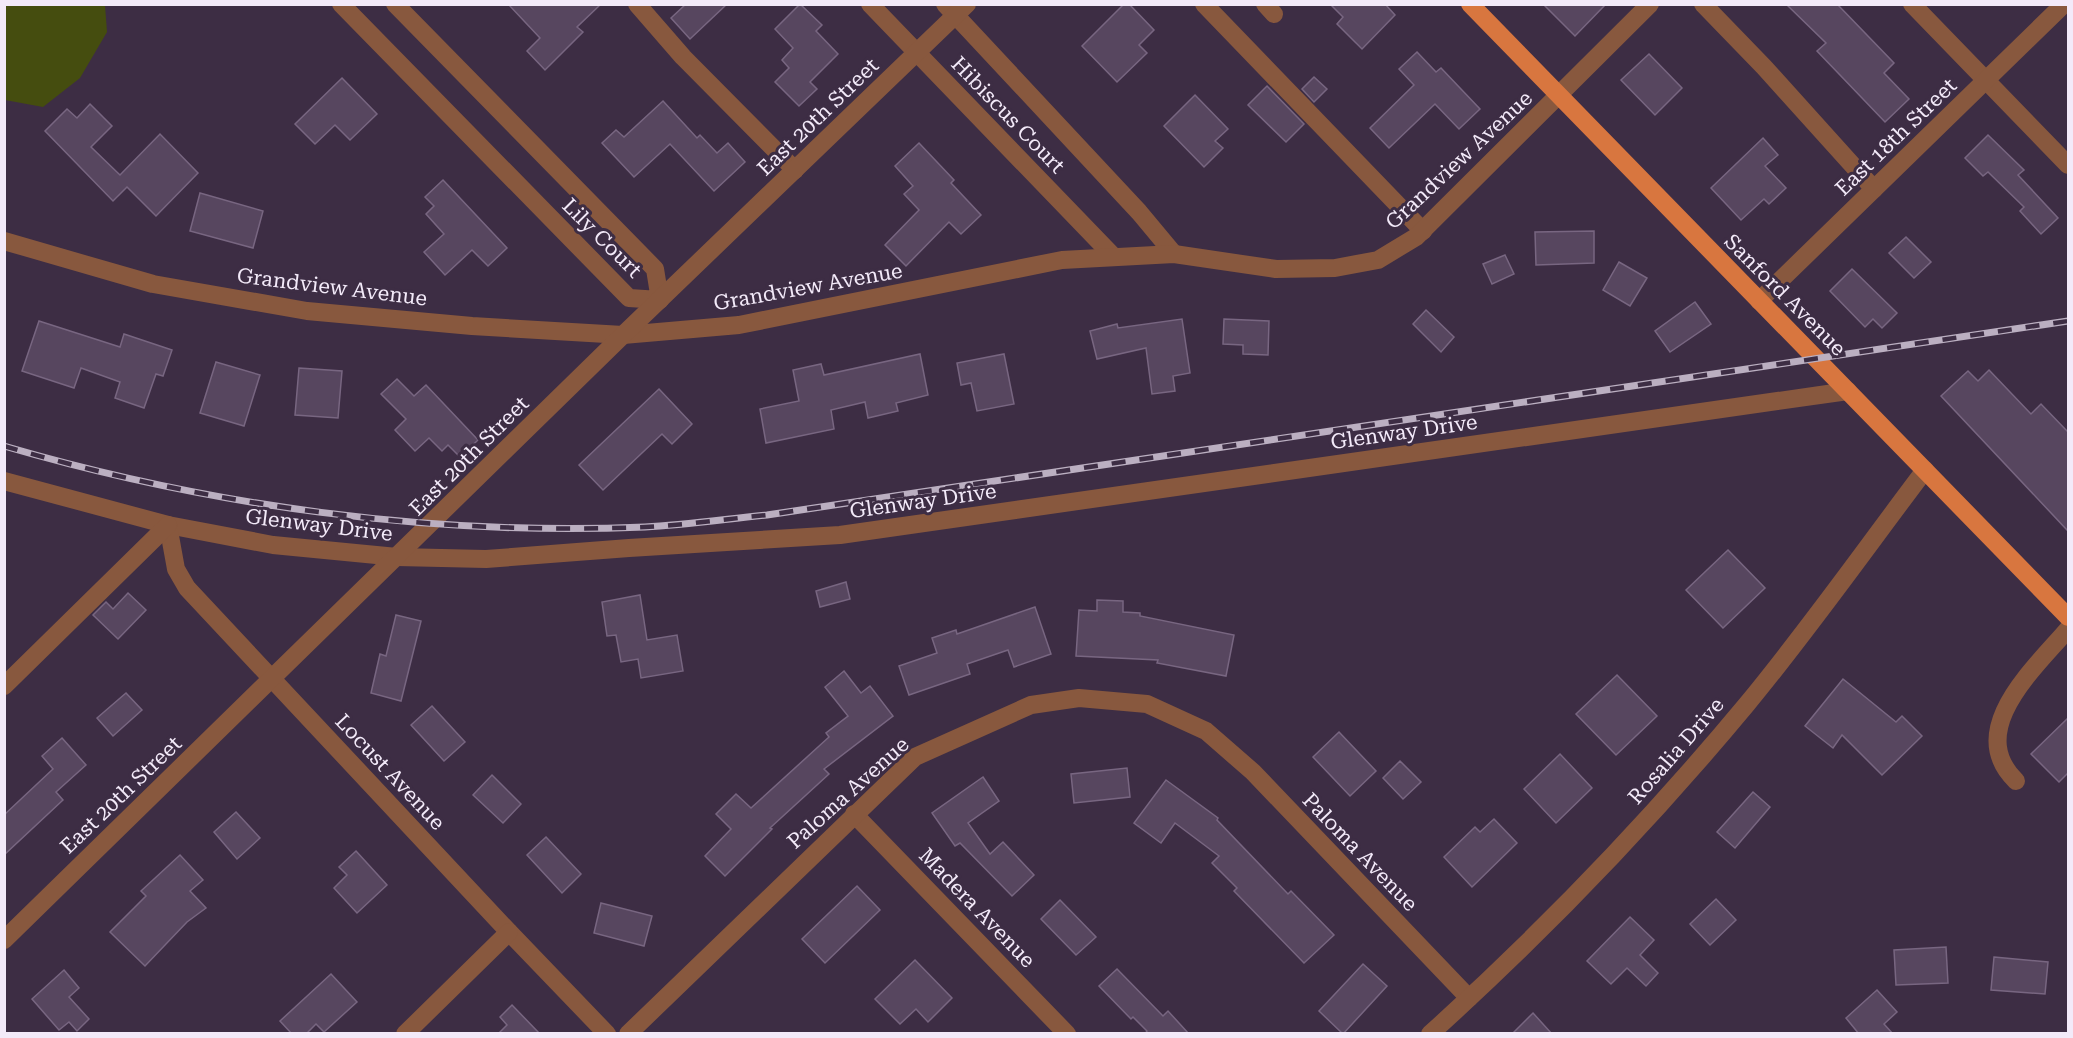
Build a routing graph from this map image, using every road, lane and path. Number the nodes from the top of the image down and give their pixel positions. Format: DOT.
graph roads {
  1 [pos="341,4"];
  2 [pos="395,4"];
  3 [pos="637,4"];
  4 [pos="870,4"];
  5 [pos="1204,4"];
  6 [pos="1470,4"];
  7 [pos="1650,4"];
  8 [pos="1703,4"];
  9 [pos="1912,4"];
  10 [pos="2064,4"];
  11 [pos="956,8"];
  12 [pos="917,53"];
  13 [pos="1987,80"];
  14 [pos="1560,96"];
  15 [pos="2068,165"];
  16 [pos="795,170"];
  17 [pos="1874,189"];
  18 [pos="1423,231"];
  19 [pos="4,241"];
  20 [pos="1174,254"];
  21 [pos="1114,257"];
  22 [pos="660,300"];
  23 [pos="1759,301"];
  24 [pos="623,335"];
  25 [pos="1848,391"];
  26 [pos="1925,471"];
  27 [pos="4,481"];
  28 [pos="168,525"];
  29 [pos="397,557"];
  30 [pos="2068,616"];
  31 [pos="2068,629"];
  32 [pos="272,679"];
  33 [pos="4,686"];
  34 [pos="2016,781"];
  35 [pos="854,814"];
  36 [pos="509,932"];
  37 [pos="4,940"];
  38 [pos="1469,998"];
  39 [pos="405,1034"];
  40 [pos="607,1034"];
  41 [pos="628,1034"];
  42 [pos="1067,1034"];
  43 [pos="1430,1034"];
  1 -- 22 [label="street, Lily Court"];
  2 -- 22 [label="street, Lily Court"];
  3 -- 16 [label="street"];
  4 -- 12 [label="street, Hibiscus Court"];
  5 -- 18 [label="street"];
  6 -- 14 [label="main road, Sanford Avenue"];
  7 -- 14 [label="street, Grandview Avenue"];
  8 -- 17 [label="street"];
  9 -- 13 [label="street"];
  10 -- 13 [label="street, East 18th Street"];
  11 -- 12 [label="street, East 20th Street"];
  11 -- 20 [label="street, Hibiscus Court"];
  12 -- 16 [label="street, East 20th Street"];
  12 -- 21 [label="street, Hibiscus Court"];
  13 -- 15 [label="street"];
  13 -- 17 [label="street, East 18th Street"];
  14 -- 18 [label="street, Grandview Avenue"];
  14 -- 23 [label="main road, Sanford Avenue"];
  16 -- 22 [label="street, East 20th Street"];
  17 -- 23 [label="street, East 18th Street"];
  18 -- 20 [label="street, Grandview Avenue"];
  19 -- 24 [label="street, Grandview Avenue"];
  20 -- 21 [label="street, Grandview Avenue"];
  21 -- 24 [label="street, Grandview Avenue"];
  22 -- 24 [label="street, East 20th Street"];
  23 -- 25 [label="main road, Sanford Avenue"];
  24 -- 29 [label="street, East 20th Street"];
  25 -- 26 [label="main road, Sanford Avenue"];
  25 -- 29 [label="street, Glenway Drive"];
  26 -- 30 [label="main road, Sanford Avenue"];
  26 -- 38 [label="street, Rosalia Drive"];
  27 -- 28 [label="street, Glenway Drive"];
  28 -- 29 [label="street, Glenway Drive"];
  28 -- 32 [label="street, Locust Avenue"];
  28 -- 33 [label="street"];
  29 -- 32 [label="street, East 20th Street"];
  31 -- 34 [label="street"];
  32 -- 36 [label="street, Locust Avenue"];
  32 -- 37 [label="street, East 20th Street"];
  35 -- 38 [label="street, Paloma Avenue"];
  35 -- 41 [label="street, Paloma Avenue"];
  35 -- 42 [label="street, Madera Avenue"];
  36 -- 39 [label="street"];
  36 -- 40 [label="street, Locust Avenue"];
  38 -- 43 [label="street, Rosalia Drive"];
}
